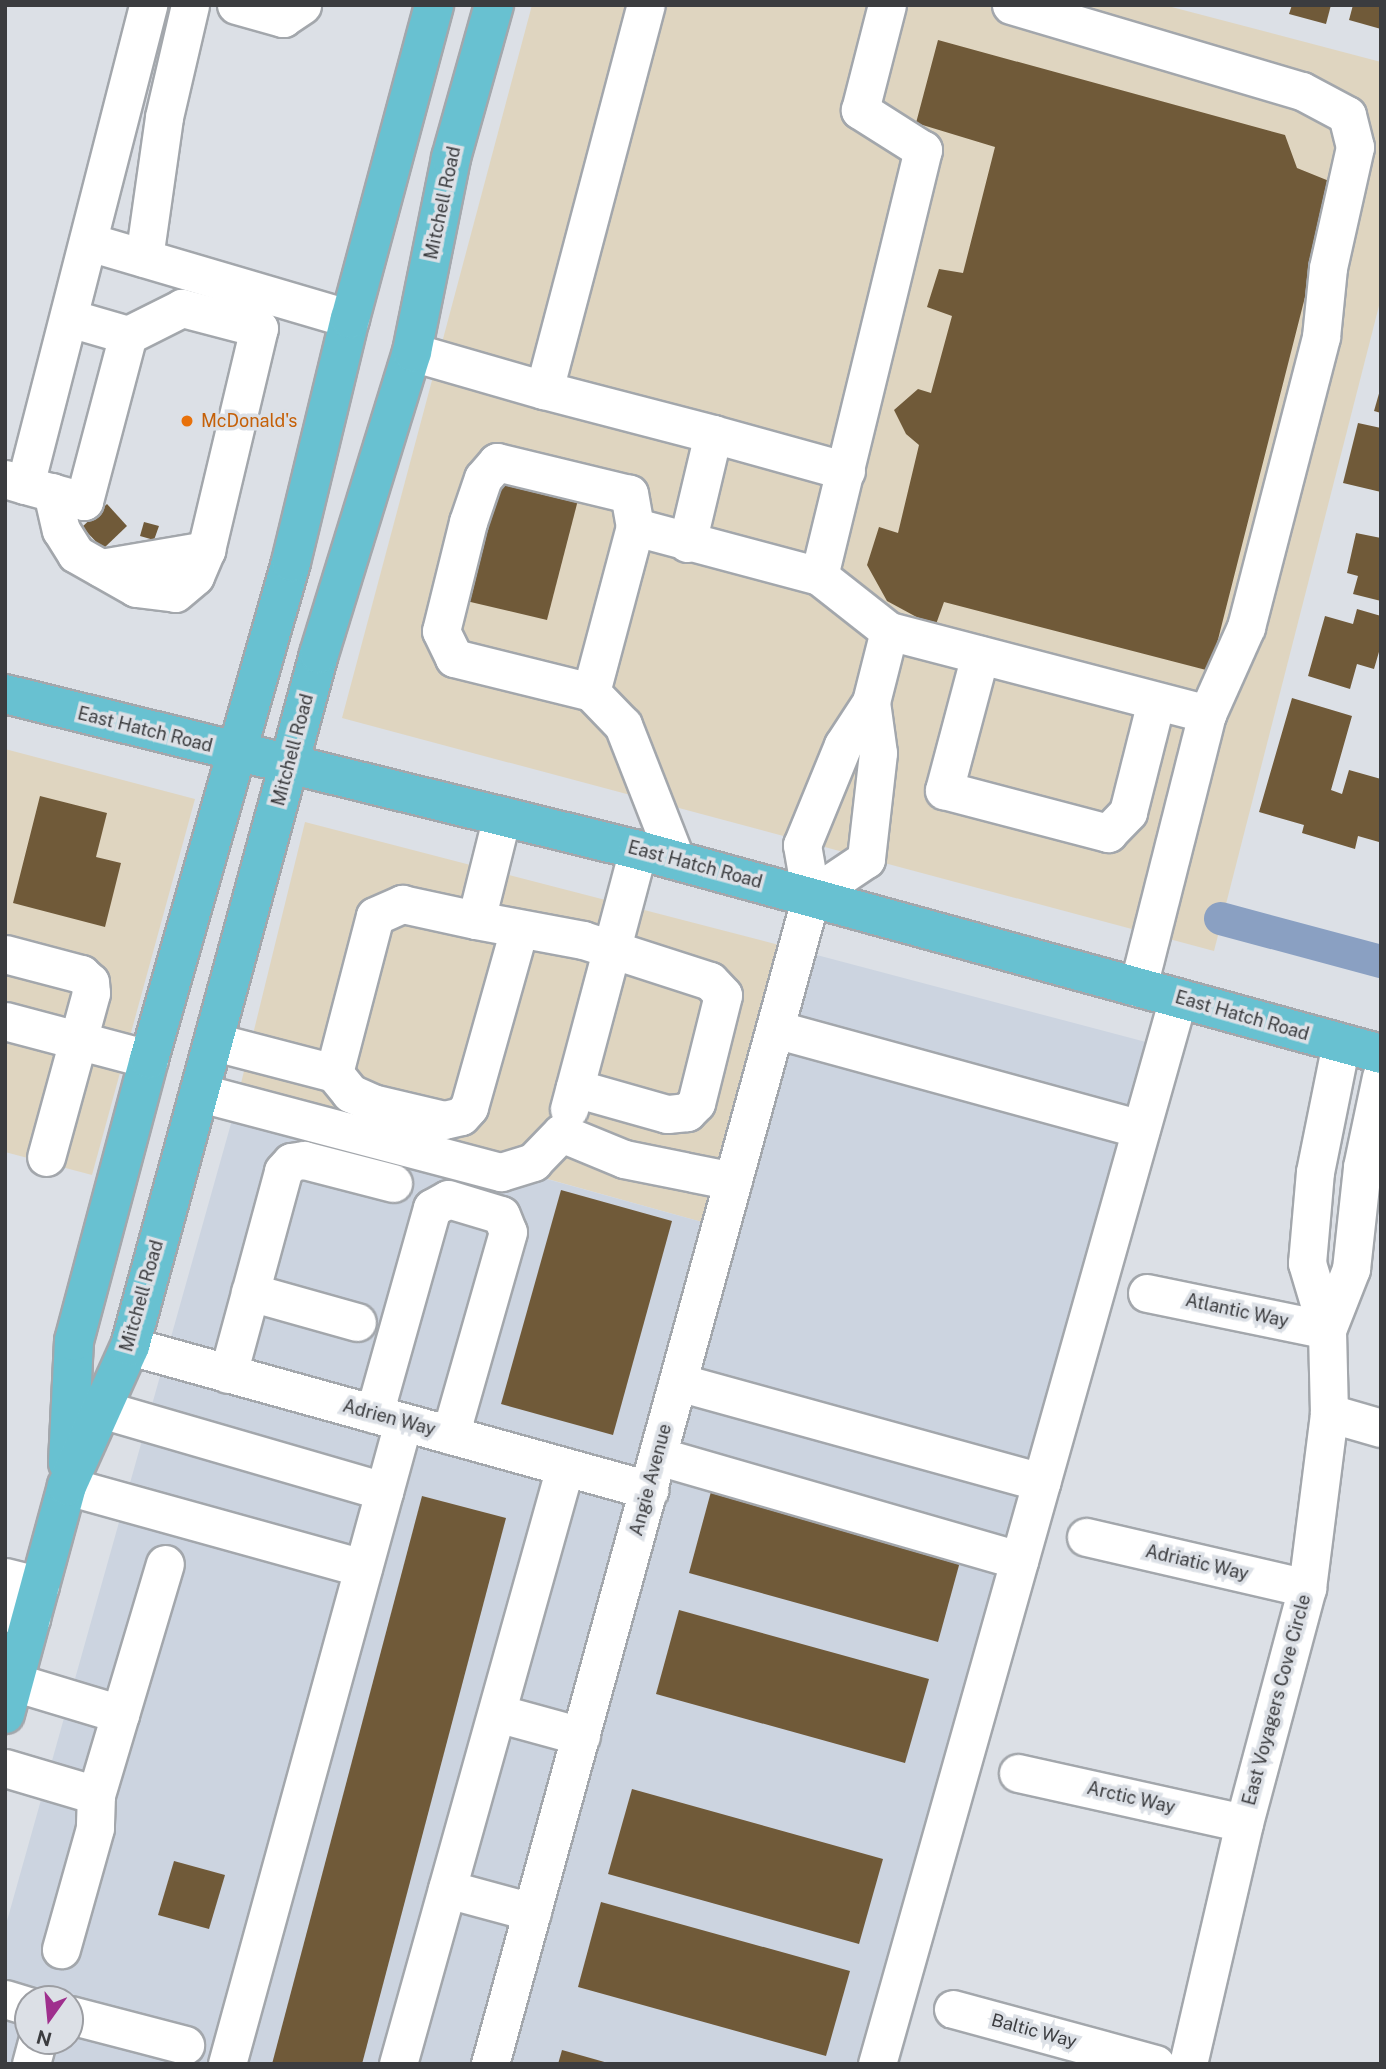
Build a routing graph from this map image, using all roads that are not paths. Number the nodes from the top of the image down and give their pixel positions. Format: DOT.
graph roads {
  1 [pos="148,5"];
  2 [pos="191,5"];
  3 [pos="236,5"];
  4 [pos="302,5"];
  5 [pos="434,5"];
  6 [pos="494,5"];
  7 [pos="646,5"];
  8 [pos="887,5"];
  9 [pos="1011,5"];
  10 [pos="89,242"];
  11 [pos="144,258"];
  12 [pos="69,318"];
  13 [pos="350,319"];
  14 [pos="128,335"];
  15 [pos="412,352"];
  16 [pos="544,390"];
  17 [pos="713,435"];
  18 [pos="846,471"];
  19 [pos="27,485"];
  20 [pos="635,527"];
  21 [pos="687,543"];
  22 [pos="819,576"];
  23 [pos="889,631"];
  24 [pos="980,654"];
  25 [pos="591,692"];
  26 [pos="6,700"];
  27 [pos="1156,701"];
  28 [pos="871,702"];
  29 [pos="1206,714"];
  30 [pos="235,754"];
  31 [pos="289,764"];
  32 [pos="502,816"];
  33 [pos="638,850"];
  34 [pos="676,860"];
  35 [pos="811,896"];
  36 [pos="476,920"];
  37 [pos="519,929"];
  38 [pos="612,949"];
  39 [pos="5,954"];
  40 [pos="1138,986"];
  41 [pos="1178,998"];
  42 [pos="5,1021"];
  43 [pos="775,1029"];
  44 [pos="78,1040"];
  45 [pos="215,1042"];
  46 [pos="1341,1043"];
  47 [pos="1381,1054"];
  48 [pos="149,1059"];
  49 [pos="334,1073"];
  50 [pos="1381,1077"];
  51 [pos="575,1088"];
  52 [pos="201,1093"];
  53 [pos="1141,1129"];
  54 [pos="561,1133"];
  55 [pos="46,1157"];
  56 [pos="1373,1157"];
  57 [pos="733,1181"];
  58 [pos="393,1182"];
  59 [pos="250,1292"];
  60 [pos="1147,1293"];
  61 [pos="357,1322"];
  62 [pos="1327,1330"];
  63 [pos="130,1346"];
  64 [pos="228,1374"];
  65 [pos="678,1382"];
  66 [pos="102,1409"];
  67 [pos="1329,1413"];
  68 [pos="388,1418"];
  69 [pos="1381,1428"];
  70 [pos="450,1435"];
  71 [pos="565,1467"];
  72 [pos="653,1473"];
  73 [pos="1041,1482"];
  74 [pos="67,1486"];
  75 [pos="384,1491"];
  76 [pos="1086,1537"];
  77 [pos="1019,1560"];
  78 [pos="165,1564"];
  79 [pos="363,1569"];
  80 [pos="1307,1588"];
  81 [pos="20,1598"];
  82 [pos="10,1698"];
  83 [pos="496,1713"];
  84 [pos="120,1714"];
  85 [pos="581,1736"];
  86 [pos="5,1768"];
  87 [pos="1018,1773"];
  88 [pos="96,1795"];
  89 [pos="1244,1824"];
  90 [pos="447,1889"];
  91 [pos="532,1912"];
  92 [pos="61,1950"];
  93 [pos="953,2009"];
  94 [pos="84,2019"];
  95 [pos="185,2045"];
  96 [pos="227,2064"];
  97 [pos="398,2064"];
  98 [pos="490,2064"];
  99 [pos="877,2064"];
  100 [pos="1156,2064"];
  101 [pos="1188,2064"];
  1 -- 10 [label="street"];
  2 -- 11 [label="street"];
  3 -- 4 [label="street"];
  5 -- 13 [label="main road, Mitchell Road"];
  6 -- 15 [label="main road, Mitchell Road"];
  7 -- 16 [label="street"];
  8 -- 18 [label="street"];
  9 -- 29 [label="street"];
  10 -- 11 [label="street"];
  10 -- 12 [label="street"];
  11 -- 13 [label="street"];
  12 -- 14 [label="street"];
  12 -- 19 [label="street"];
  13 -- 30 [label="main road, Mitchell Road"];
  14 -- 19 [label="street"];
  14 -- 19 [label="street"];
  15 -- 16 [label="street"];
  15 -- 31 [label="main road, Mitchell Road"];
  16 -- 17 [label="street"];
  17 -- 18 [label="street"];
  17 -- 21 [label="street"];
  18 -- 22 [label="street"];
  20 -- 21 [label="street"];
  20 -- 25 [label="street"];
  20 -- 25 [label="street"];
  21 -- 22 [label="street"];
  22 -- 23 [label="street"];
  23 -- 24 [label="street"];
  23 -- 28 [label="street"];
  24 -- 27 [label="street"];
  24 -- 27 [label="street"];
  25 -- 34 [label="street"];
  26 -- 30 [label="main road, East Hatch Road"];
  27 -- 29 [label="street"];
  28 -- 35 [label="street"];
  28 -- 35 [label="street"];
  29 -- 40 [label="street"];
  30 -- 31 [label="main road, East Hatch Road"];
  30 -- 48 [label="main road, Mitchell Road"];
  31 -- 32 [label="main road, East Hatch Road"];
  31 -- 45 [label="main road, Mitchell Road"];
  32 -- 33 [label="main road, East Hatch Road"];
  32 -- 36 [label="street"];
  33 -- 34 [label="main road, East Hatch Road"];
  33 -- 38 [label="street"];
  34 -- 35 [label="main road, East Hatch Road"];
  35 -- 40 [label="main road, East Hatch Road"];
  35 -- 43 [label="street, Angie Avenue"];
  36 -- 37 [label="street"];
  36 -- 49 [label="street"];
  37 -- 38 [label="street"];
  37 -- 49 [label="street"];
  38 -- 51 [label="street"];
  38 -- 51 [label="street"];
  39 -- 44 [label="street"];
  40 -- 41 [label="main road, East Hatch Road"];
  41 -- 46 [label="main road, East Hatch Road"];
  41 -- 53 [label="street"];
  42 -- 44 [label="street"];
  43 -- 53 [label="street"];
  43 -- 57 [label="street, Angie Avenue"];
  44 -- 48 [label="street"];
  44 -- 55 [label="street"];
  45 -- 49 [label="street"];
  45 -- 52 [label="main road, Mitchell Road"];
  46 -- 47 [label="main road, East Hatch Road"];
  46 -- 62 [label="street, East Voyagers Cove Circle"];
  48 -- 74 [label="main road, Mitchell Road"];
  50 -- 56 [label="street, East Voyagers Cove Circle"];
  51 -- 54 [label="street"];
  52 -- 54 [label="street"];
  52 -- 63 [label="main road, Mitchell Road"];
  53 -- 73 [label="street"];
  54 -- 57 [label="street"];
  56 -- 62 [label="street, East Voyagers Cove Circle"];
  57 -- 65 [label="street, Angie Avenue"];
  58 -- 59 [label="street"];
  59 -- 61 [label="street"];
  59 -- 64 [label="street"];
  60 -- 62 [label="street, Atlantic Way"];
  62 -- 67 [label="street, East Voyagers Cove Circle"];
  63 -- 64 [label="street, Adrien Way"];
  63 -- 66 [label="main road, Mitchell Road"];
  64 -- 68 [label="street, Adrien Way"];
  65 -- 72 [label="street, Angie Avenue"];
  65 -- 73 [label="street"];
  66 -- 74 [label="main road, Mitchell Road"];
  66 -- 75 [label="street"];
  67 -- 69 [label="street"];
  67 -- 80 [label="street, East Voyagers Cove Circle"];
  68 -- 70 [label="street, Adrien Way"];
  68 -- 70 [label="street"];
  68 -- 75 [label="street"];
  70 -- 71 [label="street, Adrien Way"];
  71 -- 72 [label="street, Adrien Way"];
  71 -- 83 [label="street"];
  72 -- 77 [label="street, Adrien Way"];
  72 -- 85 [label="street, Angie Avenue"];
  73 -- 77 [label="street"];
  74 -- 79 [label="street"];
  74 -- 81 [label="main road, Mitchell Road"];
  75 -- 79 [label="street"];
  76 -- 80 [label="street, Adriatic Way"];
  77 -- 99 [label="street"];
  78 -- 84 [label="street"];
  79 -- 96 [label="street"];
  80 -- 89 [label="street, East Voyagers Cove Circle"];
  81 -- 82 [label="main road, Mitchell Road"];
  82 -- 84 [label="street"];
  83 -- 85 [label="street"];
  83 -- 90 [label="street"];
  84 -- 88 [label="street"];
  85 -- 91 [label="street, Angie Avenue"];
  86 -- 88 [label="street"];
  87 -- 89 [label="street, Arctic Way"];
  88 -- 92 [label="street"];
  89 -- 101 [label="street, East Voyagers Cove Circle"];
  90 -- 91 [label="street"];
  90 -- 97 [label="street"];
  91 -- 98 [label="street, Angie Avenue"];
  93 -- 100 [label="street, Baltic Way"];
  94 -- 95 [label="street"];
}
